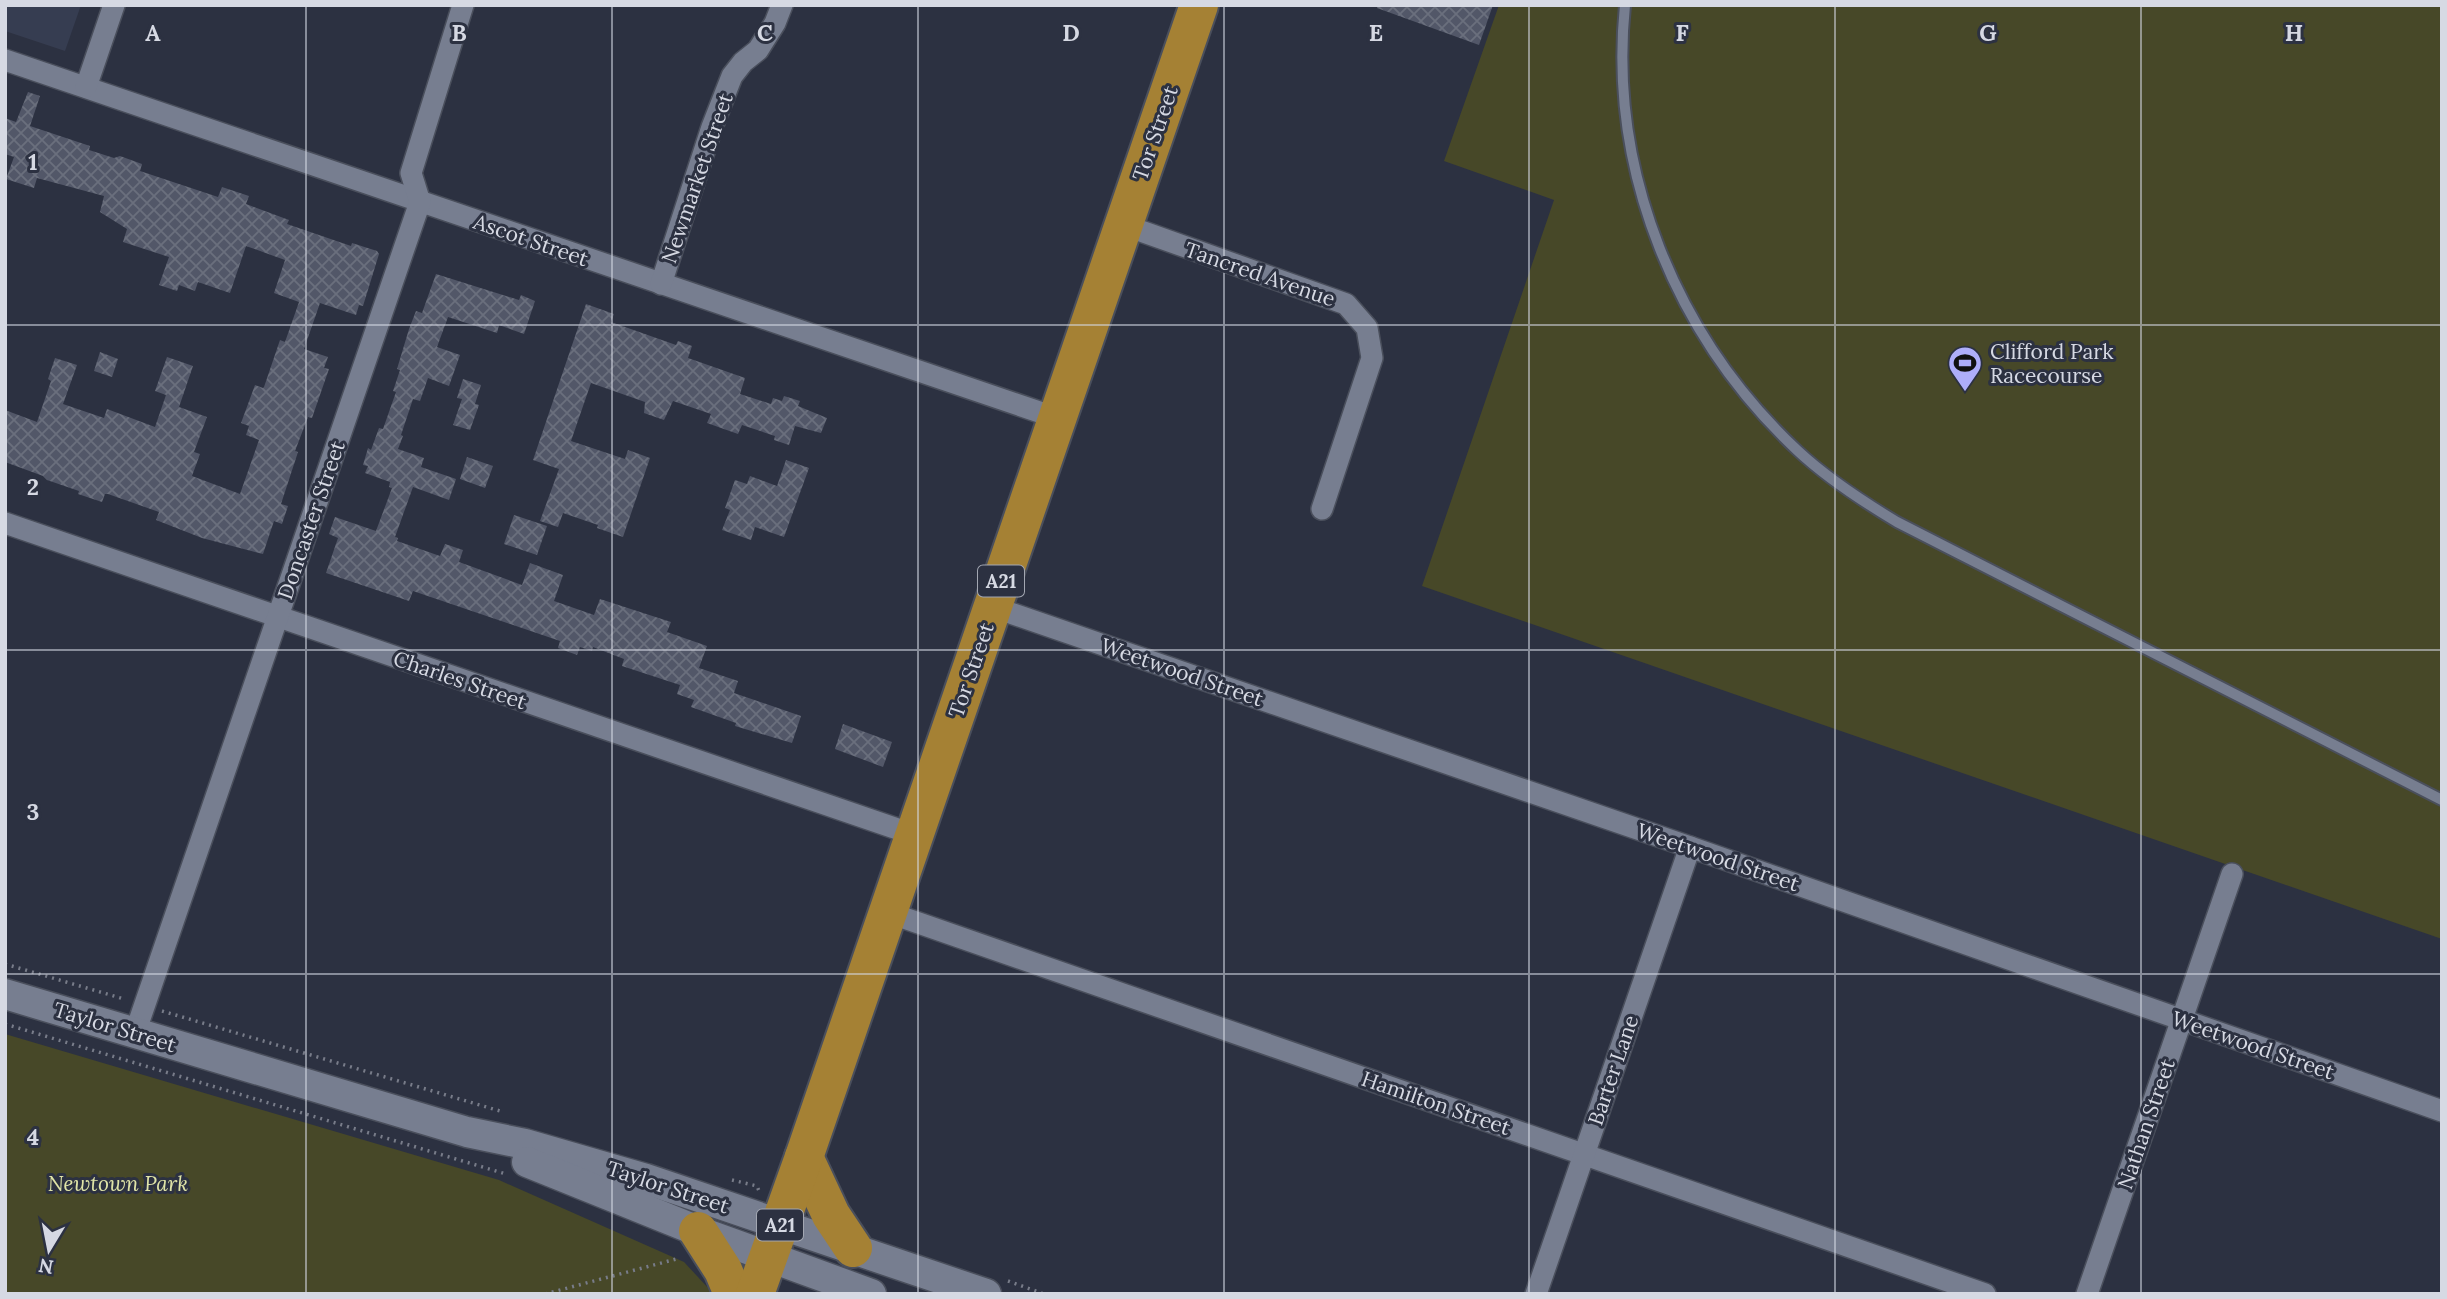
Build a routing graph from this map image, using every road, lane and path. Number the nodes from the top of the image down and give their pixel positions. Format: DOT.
graph roads {
  1 [pos="114,5"];
  2 [pos="463,5"];
  3 [pos="782,5"];
  4 [pos="1199,5"];
  5 [pos="1625,5"];
  6 [pos="5,60"];
  7 [pos="86,87"];
  8 [pos="420,202"];
  9 [pos="1124,225"];
  10 [pos="661,284"];
  11 [pos="1057,418"];
  12 [pos="1322,509"];
  13 [pos="5,523"];
  14 [pos="993,607"];
  15 [pos="277,617"];
  16 [pos="2442,800"];
  17 [pos="915,835"];
  18 [pos="1690,847"];
  19 [pos="2232,874"];
  20 [pos="887,912"];
  21 [pos="5,964"];
  22 [pos="5,994"];
  23 [pos="140,1019"];
  24 [pos="2182,1020"];
  25 [pos="5,1024"];
  26 [pos="2442,1111"];
  27 [pos="510,1115"];
  28 [pos="467,1132"];
  29 [pos="1583,1155"];
  30 [pos="804,1157"];
  31 [pos="510,1175"];
  32 [pos="730,1179"];
  33 [pos="770,1224"];
  34 [pos="686,1241"];
  35 [pos="853,1248"];
  36 [pos="545,1294"];
  37 [pos="733,1294"];
  38 [pos="755,1294"];
  39 [pos="872,1294"];
  40 [pos="986,1294"];
  41 [pos="1536,1294"];
  42 [pos="1986,1294"];
  43 [pos="2087,1294"];
  1 -- 7 [label="street"];
  2 -- 8 [label="street"];
  3 -- 10 [label="street, Newmarket Street"];
  4 -- 9 [label="highway, Tor Street / A21"];
  5 -- 16 [label="lane"];
  6 -- 7 [label="street, Ascot Street"];
  7 -- 8 [label="street, Ascot Street"];
  8 -- 10 [label="street, Ascot Street"];
  8 -- 15 [label="street, Doncaster Street"];
  9 -- 11 [label="highway, Tor Street / A21"];
  9 -- 12 [label="street, Tancred Avenue"];
  10 -- 11 [label="street, Ascot Street"];
  11 -- 14 [label="highway, Tor Street / A21"];
  13 -- 15 [label="street, Charles Street"];
  14 -- 17 [label="highway, Tor Street / A21"];
  14 -- 18 [label="street, Weetwood Street"];
  15 -- 17 [label="street, Charles Street"];
  15 -- 23 [label="street, Doncaster Street"];
  17 -- 20 [label="highway, Tor Street / A21"];
  18 -- 24 [label="street, Weetwood Street"];
  18 -- 29 [label="street, Barter Lane"];
  19 -- 24 [label="street, Nathan Street"];
  20 -- 29 [label="street, Hamilton Street"];
  20 -- 30 [label="highway, Tor Street / A21"];
  21 -- 23 [label="path"];
  22 -- 23 [label="street, Taylor Street"];
  23 -- 27 [label="path"];
  23 -- 28 [label="street, Taylor Street"];
  24 -- 26 [label="street, Weetwood Street"];
  24 -- 43 [label="street, Nathan Street"];
  25 -- 31 [label="path"];
  28 -- 33 [label="street, Taylor Street"];
  28 -- 34 [label="street, Taylor Street"];
  29 -- 41 [label="street, Barter Lane"];
  29 -- 42 [label="street, Hamilton Street"];
  30 -- 33 [label="highway, Tor Street / A21"];
  30 -- 35 [label="highway"];
  32 -- 33 [label="path"];
  33 -- 34 [label="street, Taylor Street"];
  33 -- 35 [label="street, Taylor Street"];
  33 -- 38 [label="highway, Tor Street / A21"];
  33 -- 39 [label="street, Taylor Street"];
  34 -- 36 [label="path"];
  34 -- 37 [label="highway"];
  35 -- 40 [label="street, Taylor Street"];
}
